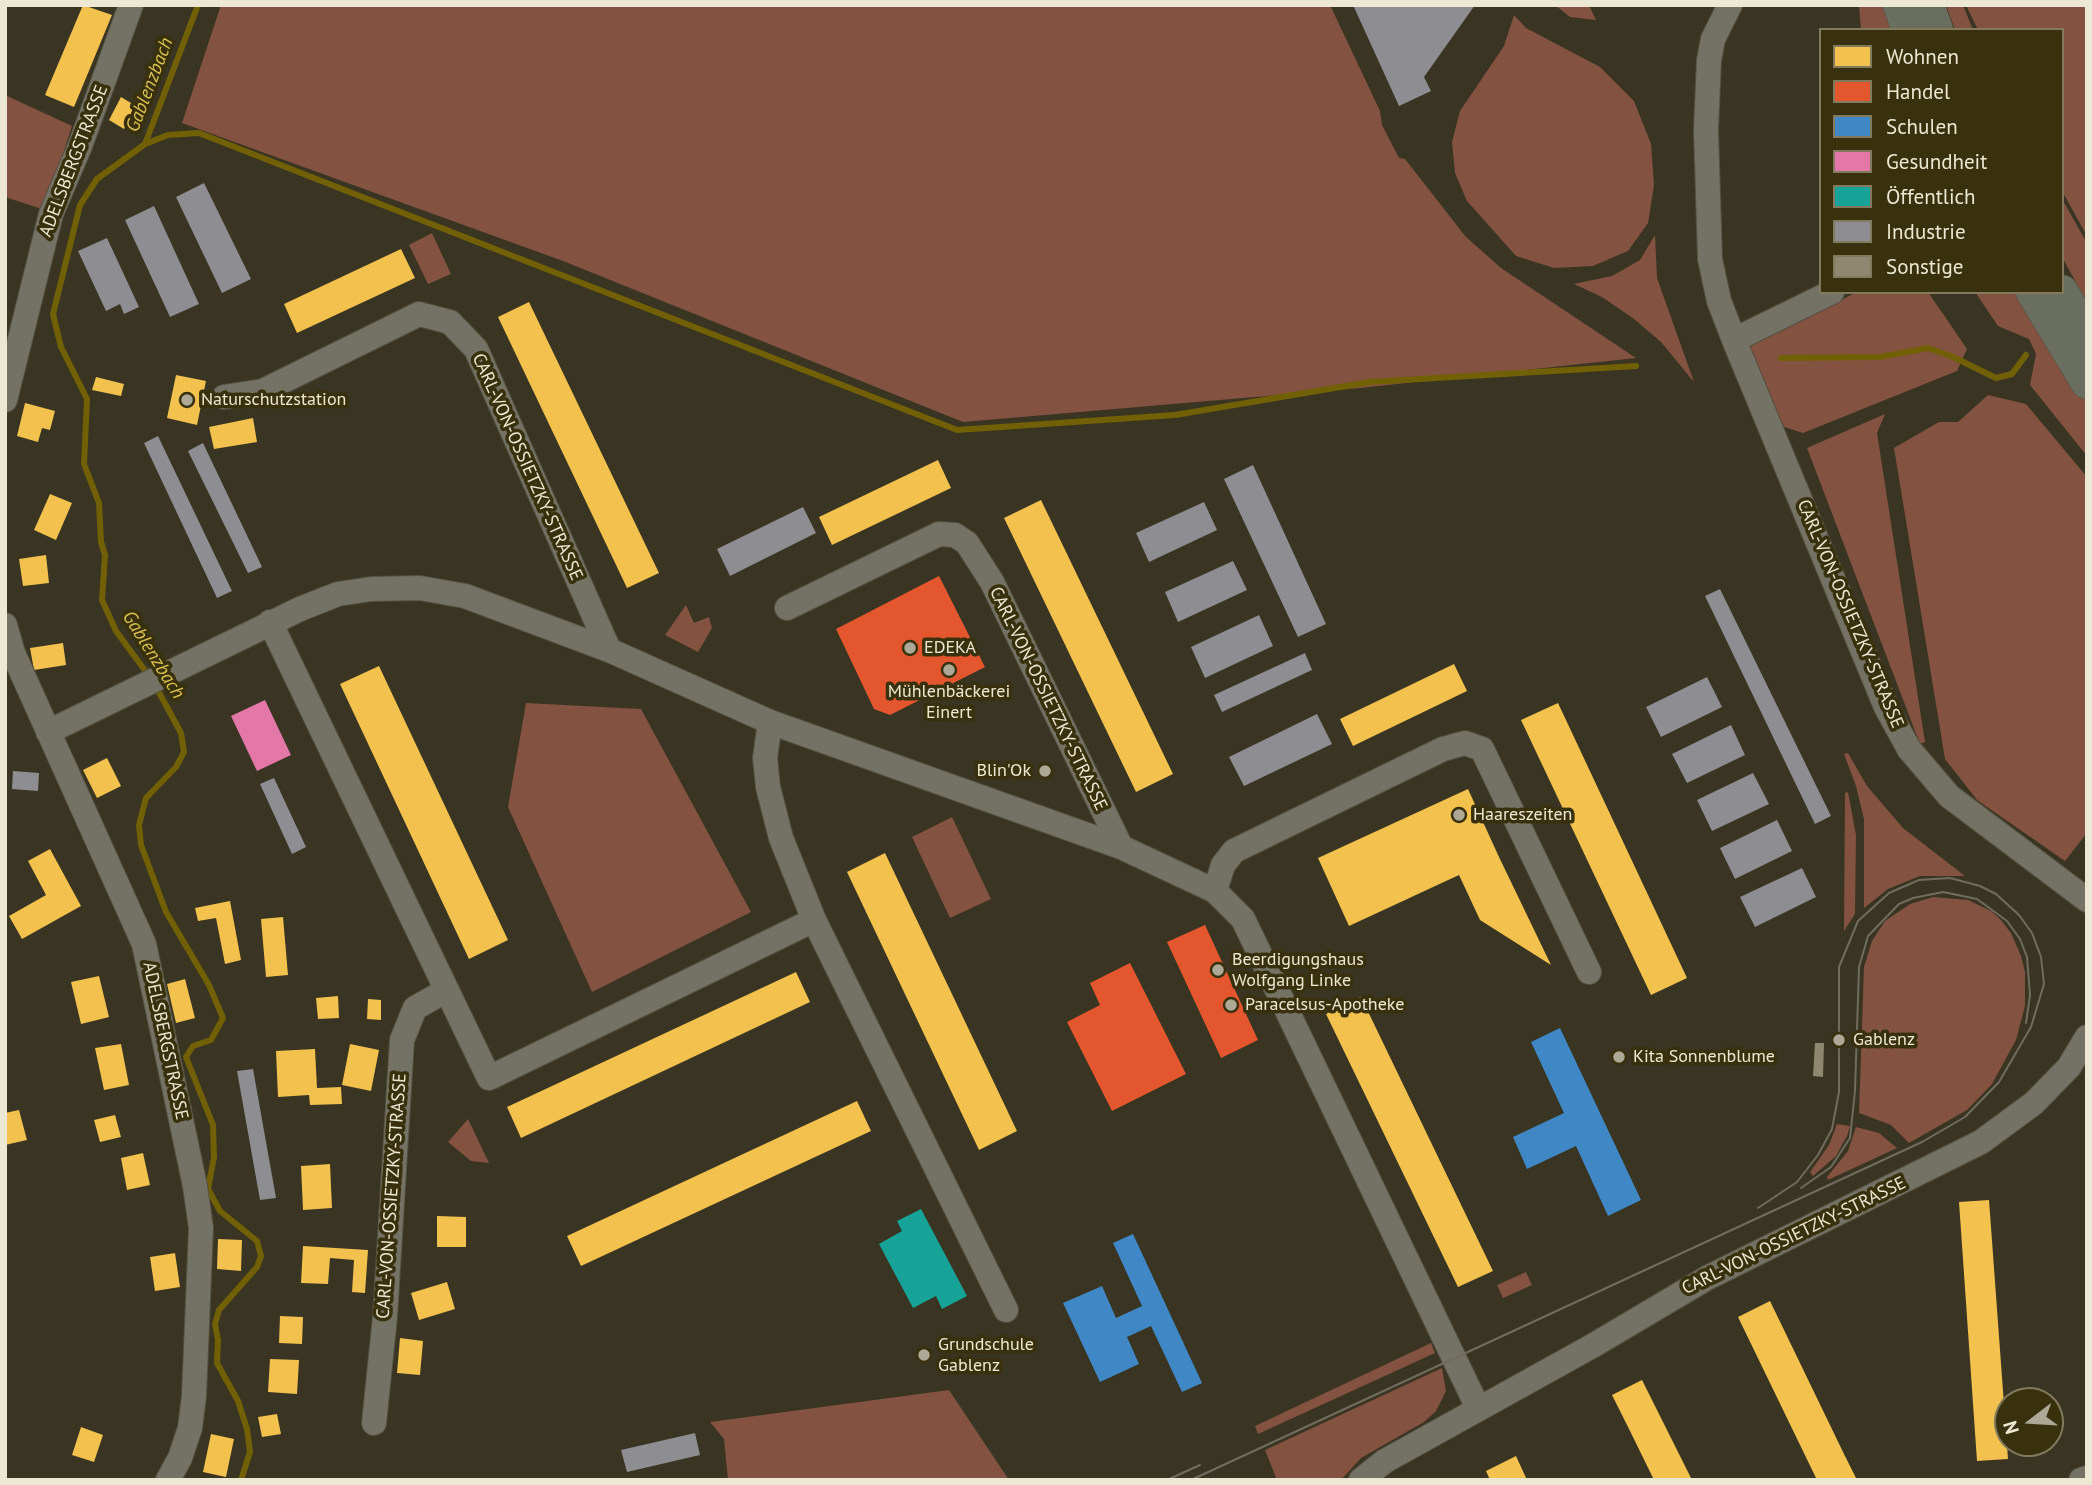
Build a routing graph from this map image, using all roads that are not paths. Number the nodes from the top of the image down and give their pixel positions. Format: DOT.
graph roads {
  1 [pos="131,5"];
  2 [pos="1730,5"];
  3 [pos="1899,5"];
  4 [pos="1928,5"];
  5 [pos="1907,28"];
  6 [pos="1936,28"];
  7 [pos="1828,294"];
  8 [pos="2033,294"];
  9 [pos="2064,294"];
  10 [pos="2087,332"];
  11 [pos="1734,340"];
  12 [pos="2087,383"];
  13 [pos="224,397"];
  14 [pos="5,400"];
  15 [pos="787,608"];
  16 [pos="270,622"];
  17 [pos="5,625"];
  18 [pos="609,650"];
  19 [pos="770,722"];
  20 [pos="48,732"];
  21 [pos="1121,847"];
  22 [pos="1216,891"];
  23 [pos="2087,900"];
  24 [pos="814,920"];
  25 [pos="1589,972"];
  26 [pos="447,990"];
  27 [pos="2087,1037"];
  28 [pos="1006,1310"];
  29 [pos="1478,1408"];
  30 [pos="374,1423"];
  31 [pos="2087,1478"];
  32 [pos="168,1480"];
  33 [pos="1361,1480"];
  34 [pos="2081,1480"];
  1 -- 14 [label="street, ADELSBERGSTRASSE"];
  2 -- 11 [label="street, CARL-VON-OSSIETZKY-STRASSE"];
  3 -- 5 [label="main road"];
  4 -- 6 [label="main road"];
  7 -- 11 [label="street"];
  8 -- 12 [label="main road"];
  9 -- 10 [label="main road"];
  11 -- 23 [label="street, CARL-VON-OSSIETZKY-STRASSE"];
  13 -- 18 [label="street, CARL-VON-OSSIETZKY-STRASSE"];
  15 -- 21 [label="street, CARL-VON-OSSIETZKY-STRASSE"];
  16 -- 18 [label="street, CARL-VON-OSSIETZKY-STRASSE"];
  16 -- 20 [label="street, CARL-VON-OSSIETZKY-STRASSE"];
  16 -- 26 [label="street"];
  17 -- 20 [label="street, ADELSBERGSTRASSE"];
  18 -- 19 [label="street, CARL-VON-OSSIETZKY-STRASSE"];
  19 -- 21 [label="street, CARL-VON-OSSIETZKY-STRASSE"];
  19 -- 24 [label="street"];
  20 -- 32 [label="street, ADELSBERGSTRASSE"];
  21 -- 22 [label="street, CARL-VON-OSSIETZKY-STRASSE"];
  22 -- 25 [label="street"];
  22 -- 29 [label="street, CARL-VON-OSSIETZKY-STRASSE"];
  24 -- 26 [label="street"];
  24 -- 28 [label="street"];
  26 -- 30 [label="street, CARL-VON-OSSIETZKY-STRASSE"];
  27 -- 29 [label="street, CARL-VON-OSSIETZKY-STRASSE"];
  29 -- 33 [label="street, CARL-VON-OSSIETZKY-STRASSE"];
  31 -- 34 [label="street"];
}
